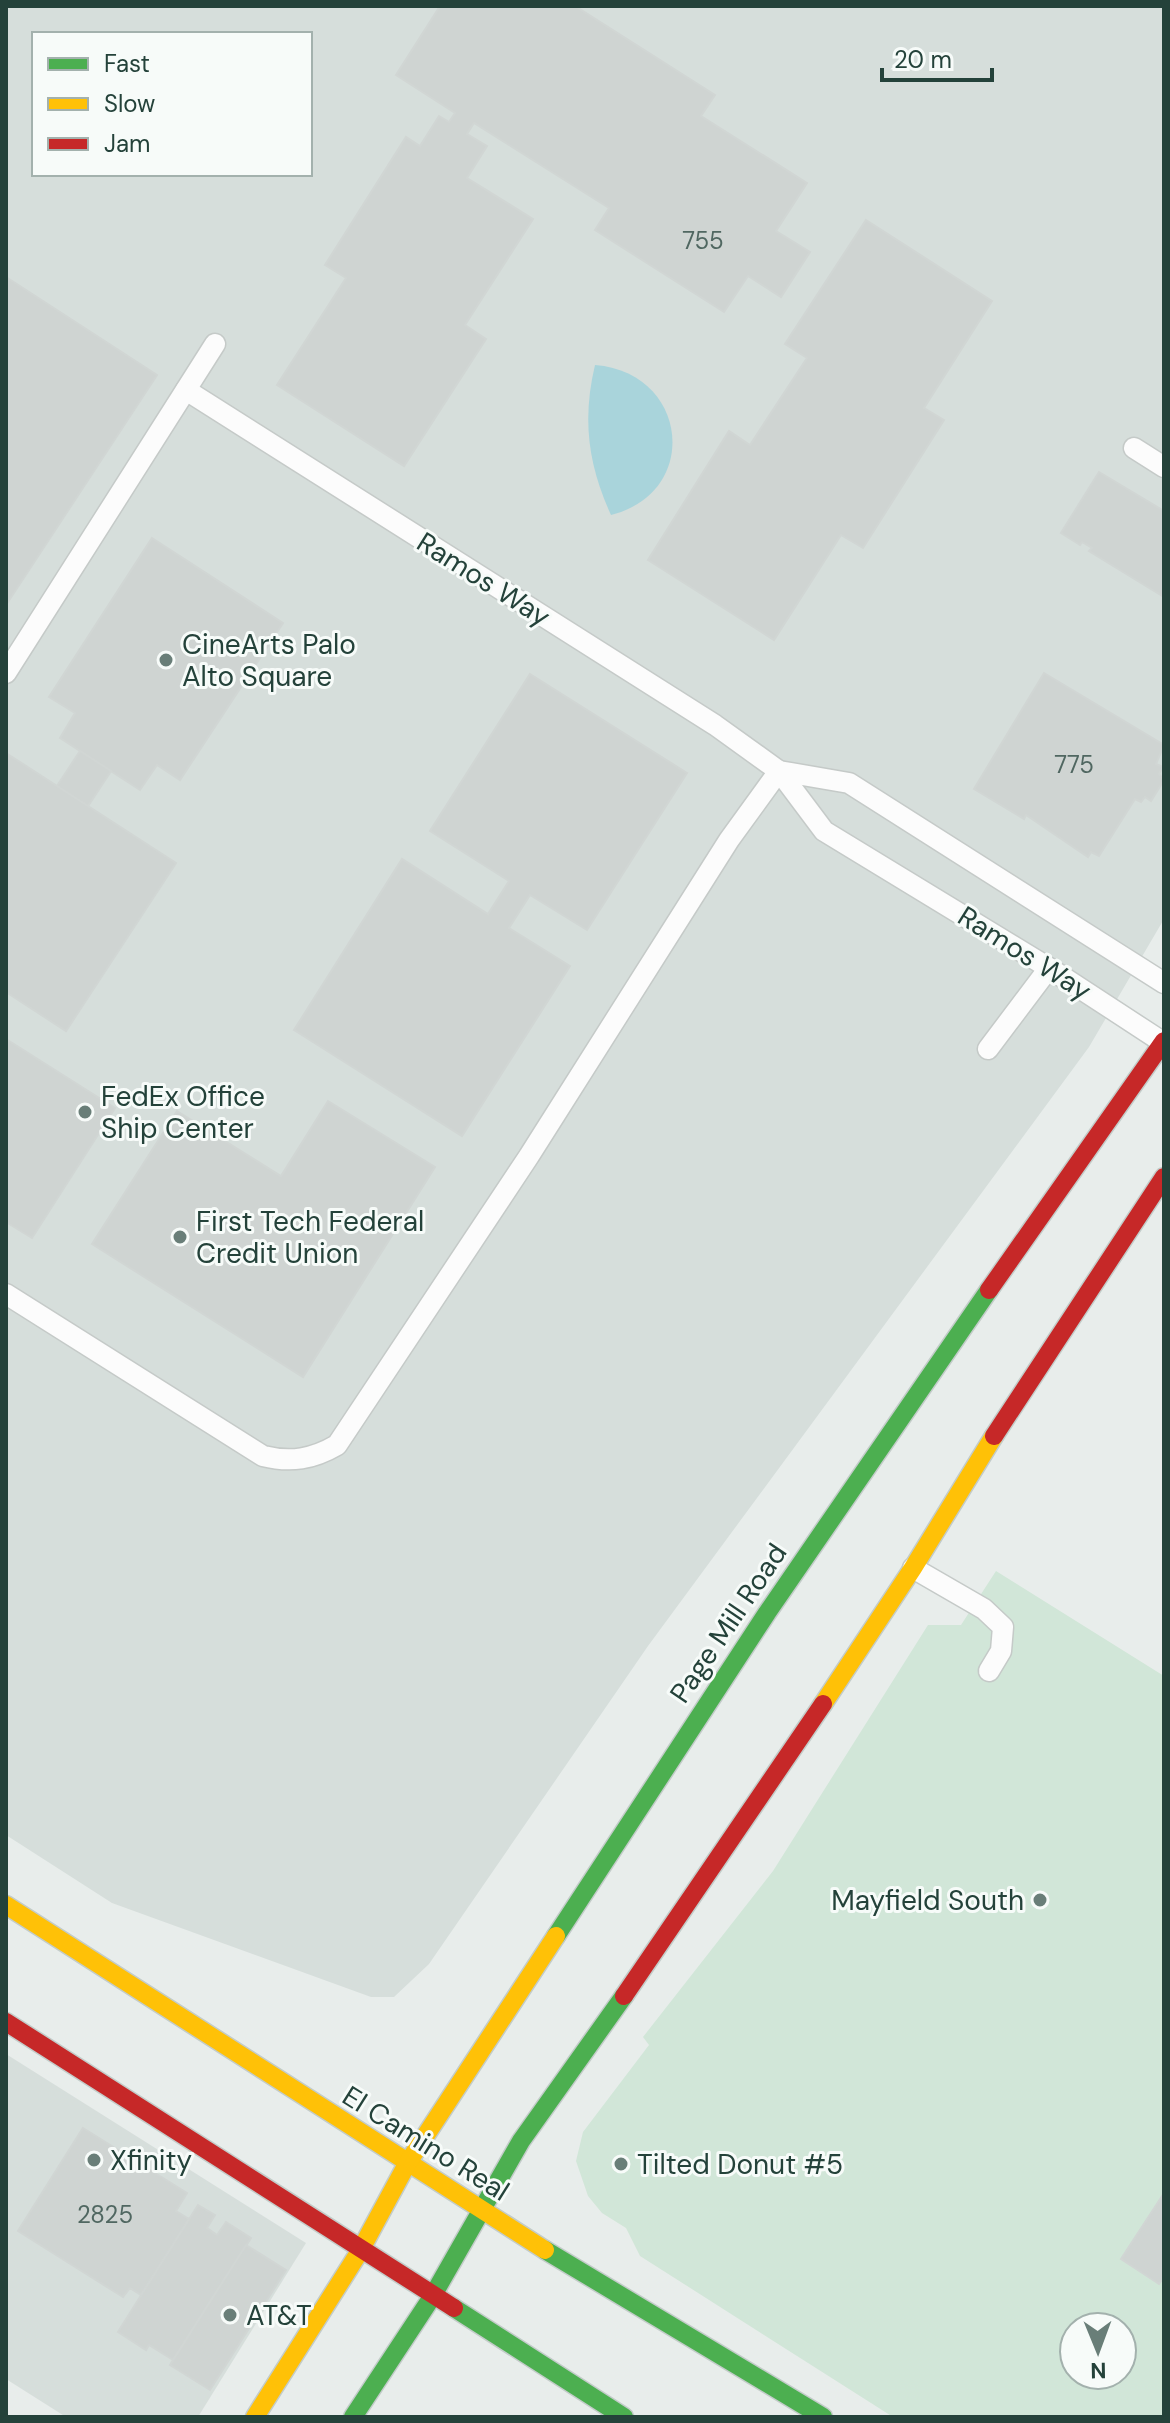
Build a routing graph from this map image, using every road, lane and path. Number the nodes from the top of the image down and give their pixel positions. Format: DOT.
graph roads {
  1 [pos="215,344"];
  2 [pos="186,390"];
  3 [pos="1134,448"];
  4 [pos="1164,467"];
  5 [pos="6,673"];
  6 [pos="779,771"];
  7 [pos="1049,968"];
  8 [pos="1164,983"];
  9 [pos="1164,1042"];
  10 [pos="988,1049"];
  11 [pos="1164,1177"];
  12 [pos="6,1294"];
  13 [pos="913,1568"];
  14 [pos="989,1671"];
  15 [pos="6,1905"];
  16 [pos="6,2022"];
  17 [pos="407,2164"];
  18 [pos="478,2210"];
  19 [pos="360,2251"];
  20 [pos="432,2297"];
  21 [pos="255,2417"];
  22 [pos="353,2417"];
  23 [pos="624,2417"];
  24 [pos="823,2417"];
  1 -- 2 [label="lane"];
  2 -- 5 [label="lane"];
  2 -- 6 [label="lane, Ramos Way"];
  3 -- 4 [label="lane"];
  6 -- 7 [label="lane, Ramos Way"];
  6 -- 8 [label="lane, Ramos Way"];
  6 -- 12 [label="lane"];
  7 -- 9 [label="lane, Ramos Way"];
  7 -- 10 [label="lane"];
  9 -- 17 [label="main road, Page Mill Road"];
  11 -- 13 [label="main road"];
  13 -- 14 [label="lane"];
  13 -- 18 [label="main road"];
  15 -- 17 [label="main road, El Camino Real"];
  16 -- 19 [label="main road"];
  17 -- 18 [label="main road, El Camino Real"];
  17 -- 19 [label="main road, Page Mill Road"];
  18 -- 20 [label="main road"];
  18 -- 24 [label="main road, El Camino Real"];
  19 -- 20 [label="main road"];
  19 -- 21 [label="main road, Page Mill Road"];
  20 -- 22 [label="main road"];
  20 -- 23 [label="main road"];
}
